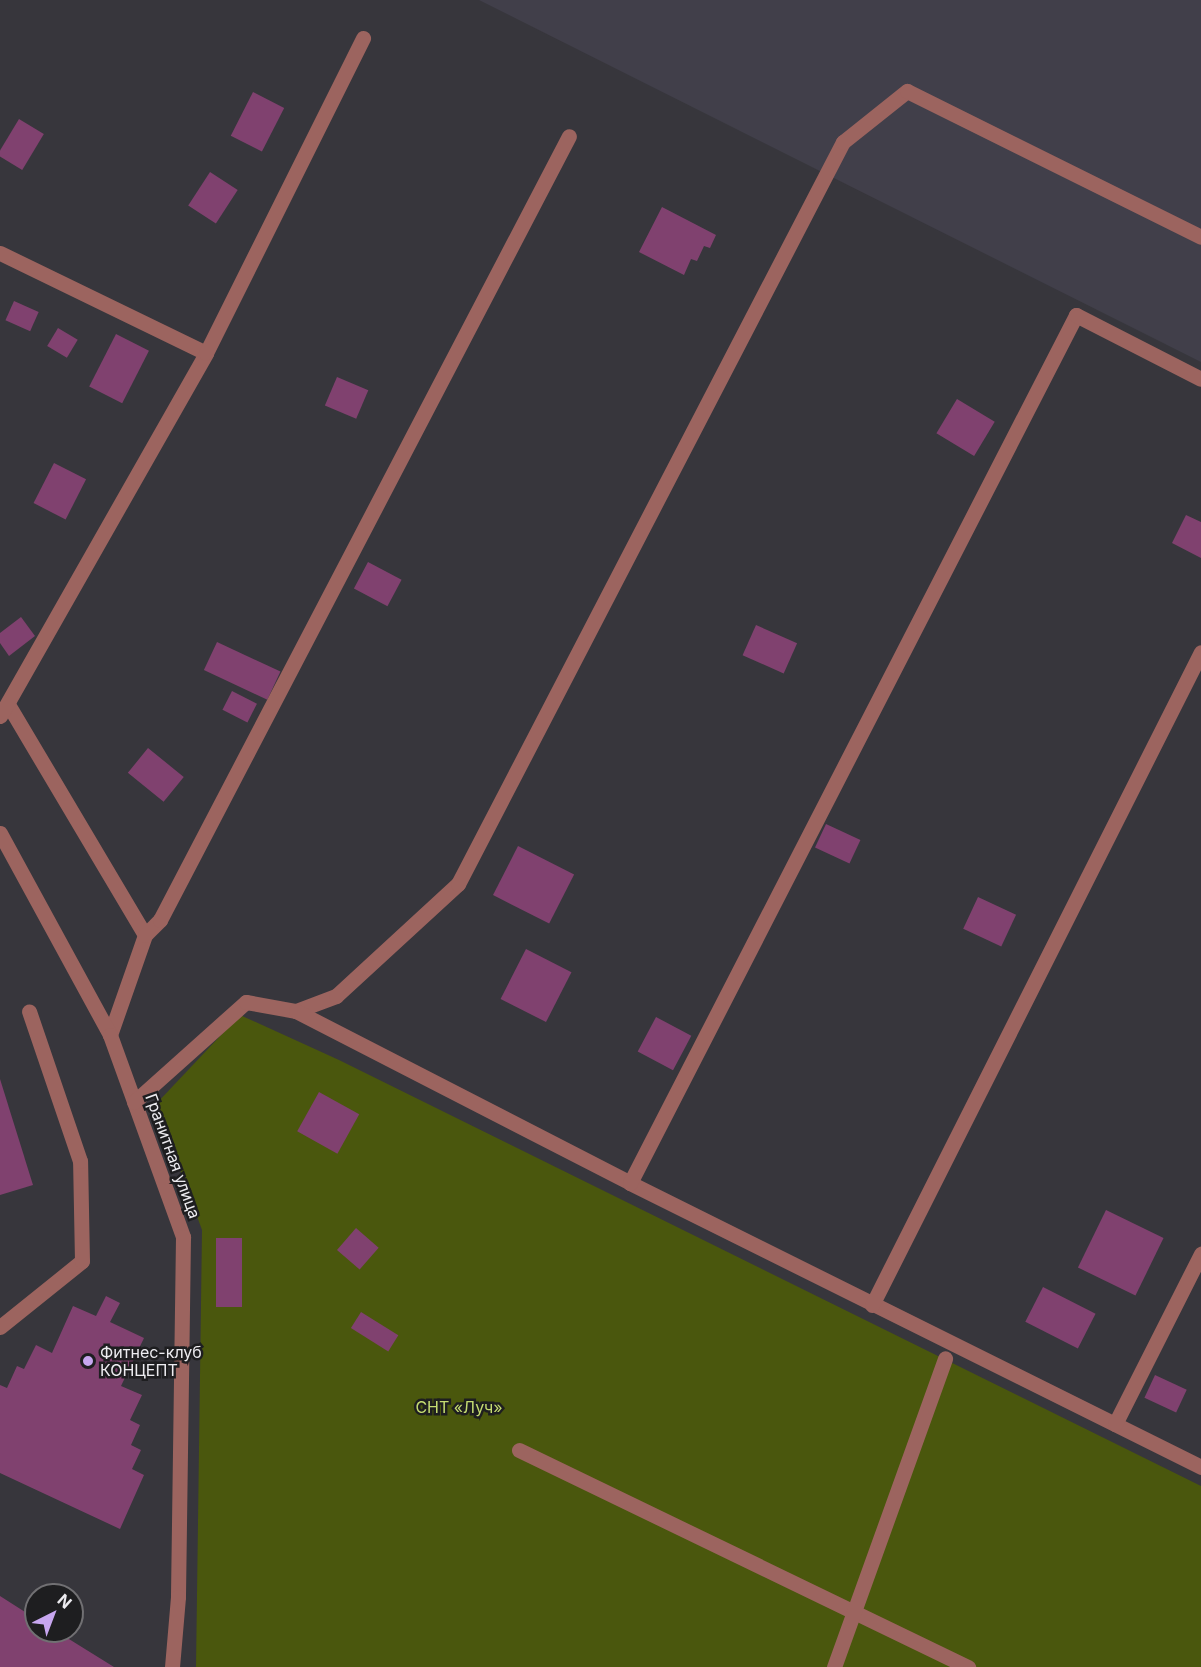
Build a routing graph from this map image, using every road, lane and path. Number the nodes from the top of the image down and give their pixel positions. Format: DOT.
graph roads {
  1 [pos="363,38"];
  2 [pos="569,135"];
  3 [pos="1201,237"];
  4 [pos="0,253"];
  5 [pos="206,353"];
  6 [pos="1201,379"];
  7 [pos="1201,652"];
  8 [pos="4,711"];
  9 [pos="0,833"];
  10 [pos="145,935"];
  11 [pos="29,1011"];
  12 [pos="296,1011"];
  13 [pos="110,1035"];
  14 [pos="134,1102"];
  15 [pos="630,1184"];
  16 [pos="1201,1254"];
  17 [pos="872,1305"];
  18 [pos="0,1327"];
  19 [pos="945,1358"];
  20 [pos="1115,1424"];
  21 [pos="519,1450"];
  22 [pos="1201,1467"];
  23 [pos="854,1609"];
  24 [pos="172,1667"];
  25 [pos="834,1667"];
  26 [pos="968,1667"];
  1 -- 5 [label="street"];
  2 -- 10 [label="street"];
  3 -- 12 [label="street"];
  4 -- 5 [label="street"];
  5 -- 8 [label="street"];
  6 -- 15 [label="street"];
  7 -- 17 [label="street"];
  8 -- 10 [label="street"];
  9 -- 13 [label="street, Гранитная улица"];
  10 -- 13 [label="street"];
  11 -- 18 [label="street"];
  12 -- 14 [label="street"];
  12 -- 15 [label="street"];
  13 -- 14 [label="street, Гранитная улица"];
  14 -- 24 [label="street, Гранитная улица"];
  15 -- 17 [label="street"];
  16 -- 20 [label="street"];
  17 -- 20 [label="street"];
  19 -- 23 [label="street"];
  20 -- 22 [label="street"];
  21 -- 23 [label="street"];
  23 -- 25 [label="street"];
  23 -- 26 [label="street"];
}
